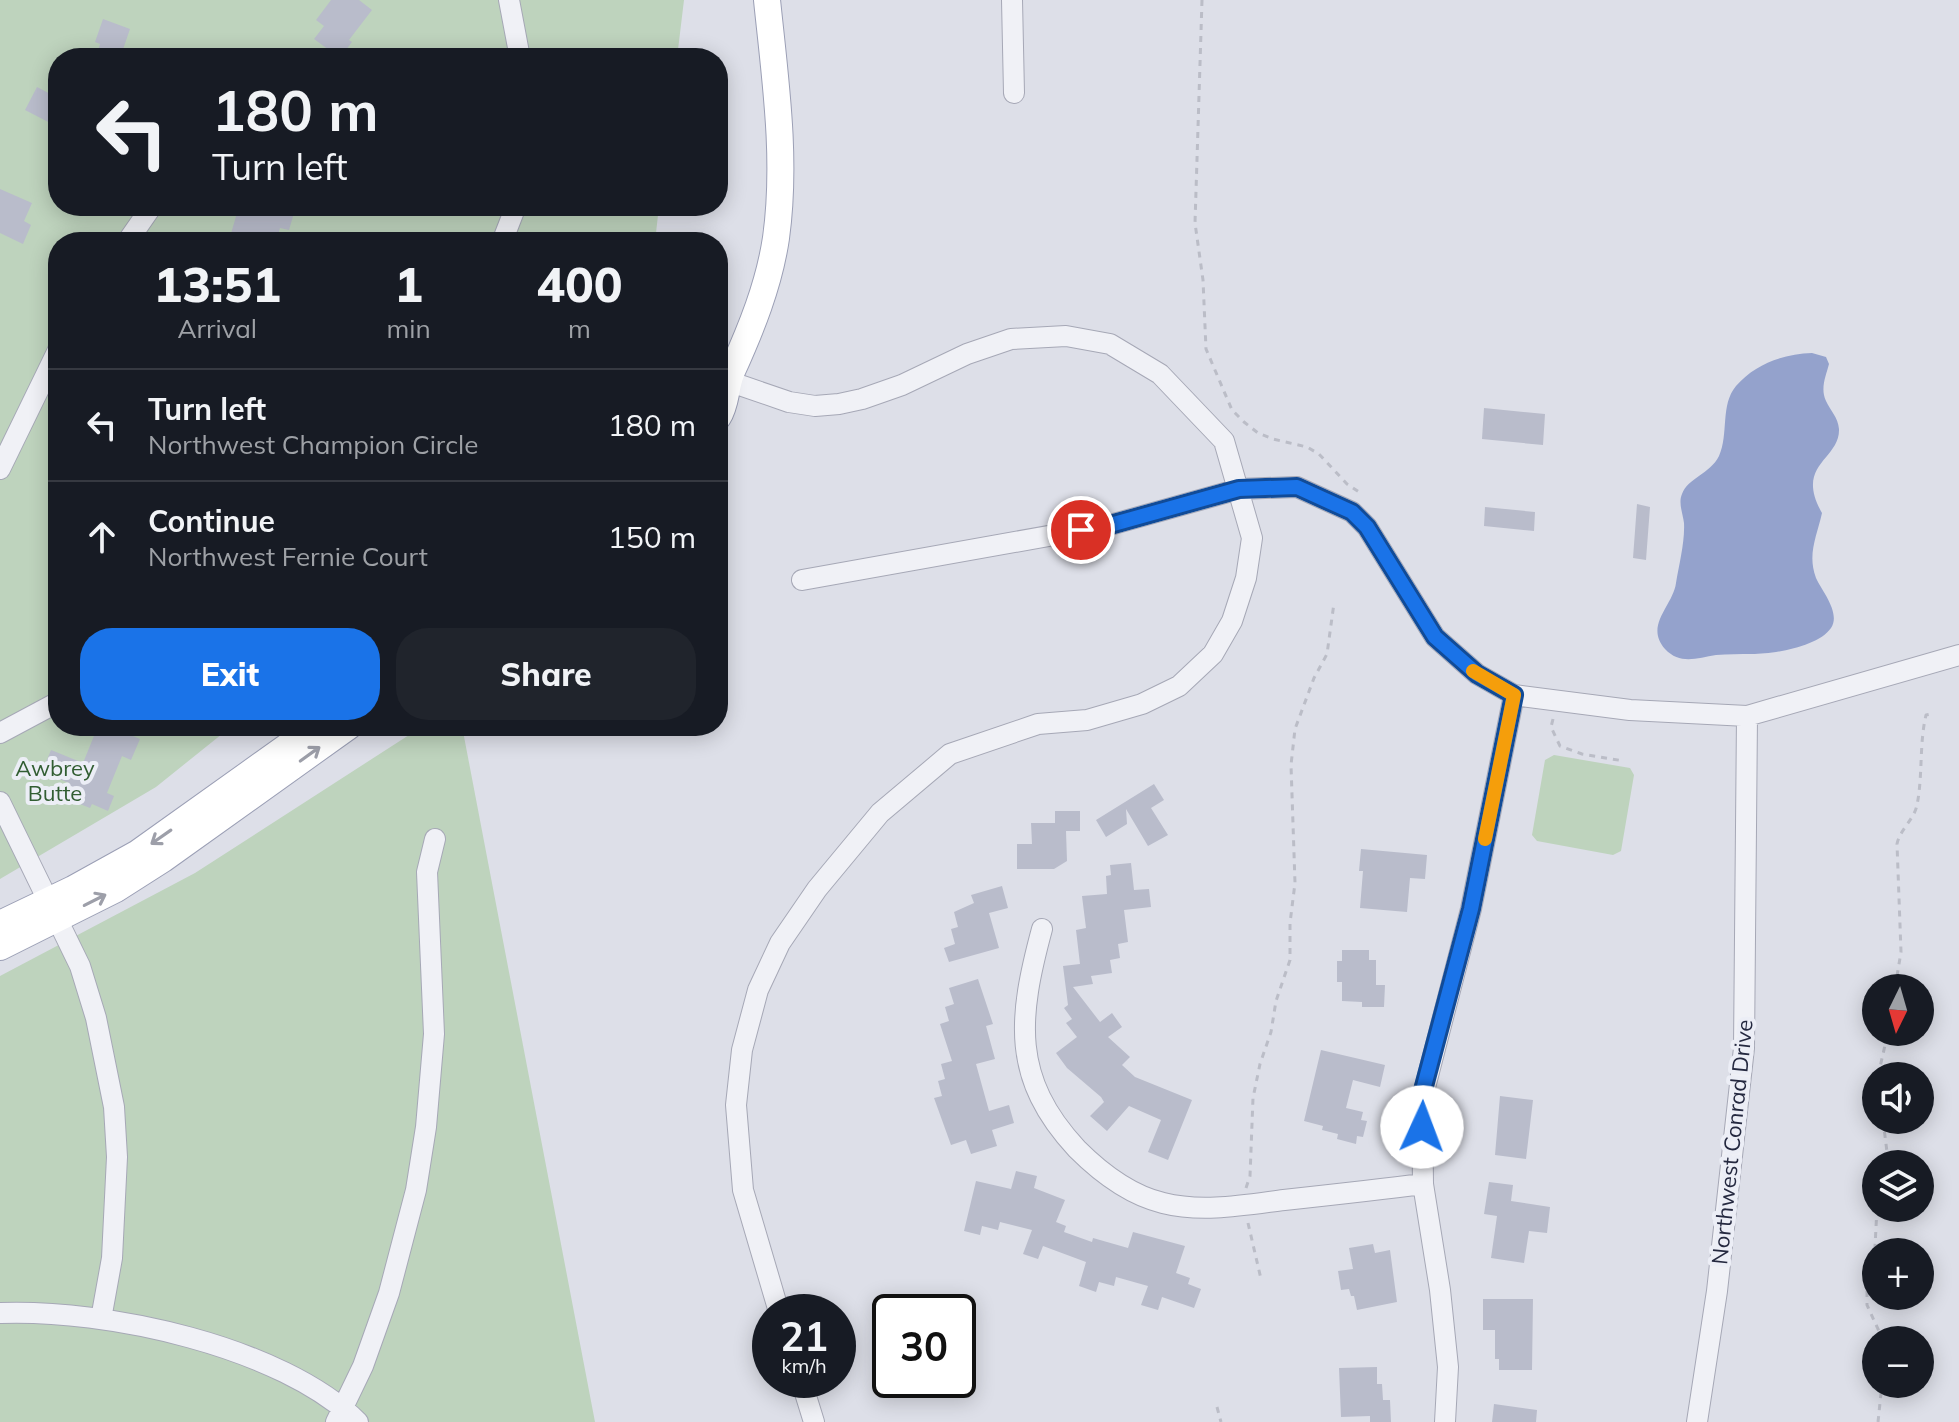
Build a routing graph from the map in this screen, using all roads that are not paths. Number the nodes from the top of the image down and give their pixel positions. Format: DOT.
graph roads {
  1 [pos="509,0"];
  2 [pos="767,0"];
  3 [pos="1012,0"];
  4 [pos="518,48"];
  5 [pos="1014,93"];
  6 [pos="48,371"];
  7 [pos="728,375"];
  8 [pos="728,386"];
  9 [pos="0,469"];
  10 [pos="1239,489"];
  11 [pos="802,580"];
  12 [pos="1959,655"];
  13 [pos="1514,695"];
  14 [pos="48,707"];
  15 [pos="1747,716"];
  16 [pos="0,733"];
  17 [pos="302,736"];
  18 [pos="335,736"];
  19 [pos="0,802"];
  20 [pos="435,839"];
  21 [pos="51,910"];
  22 [pos="0,924"];
  23 [pos="1042,929"];
  24 [pos="0,947"];
  25 [pos="1423,1184"];
  26 [pos="774,1294"];
  27 [pos="0,1313"];
  28 [pos="101,1319"];
  29 [pos="807,1398"];
  30 [pos="346,1417"];
  31 [pos="814,1422"];
  32 [pos="1445,1422"];
  33 [pos="1697,1422"];
  1 -- 4 [label="street"];
  2 -- 7 [label="main road"];
  3 -- 5 [label="street"];
  6 -- 9 [label="street"];
  8 -- 10 [label="street"];
  10 -- 11 [label="street"];
  10 -- 13 [label="street"];
  10 -- 26 [label="street"];
  12 -- 15 [label="street"];
  13 -- 15 [label="street"];
  13 -- 25 [label="street"];
  14 -- 16 [label="street"];
  15 -- 33 [label="street, Northwest Conrad Drive"];
  17 -- 21 [label="main road, one-way"];
  21 -- 18 [label="main road, one-way"];
  19 -- 21 [label="street"];
  20 -- 30 [label="street"];
  21 -- 22 [label="main road"];
  21 -- 24 [label="main road"];
  21 -- 28 [label="street"];
  23 -- 25 [label="street"];
  25 -- 32 [label="street"];
  27 -- 28 [label="street"];
  28 -- 30 [label="street"];
  29 -- 31 [label="street"];
}
